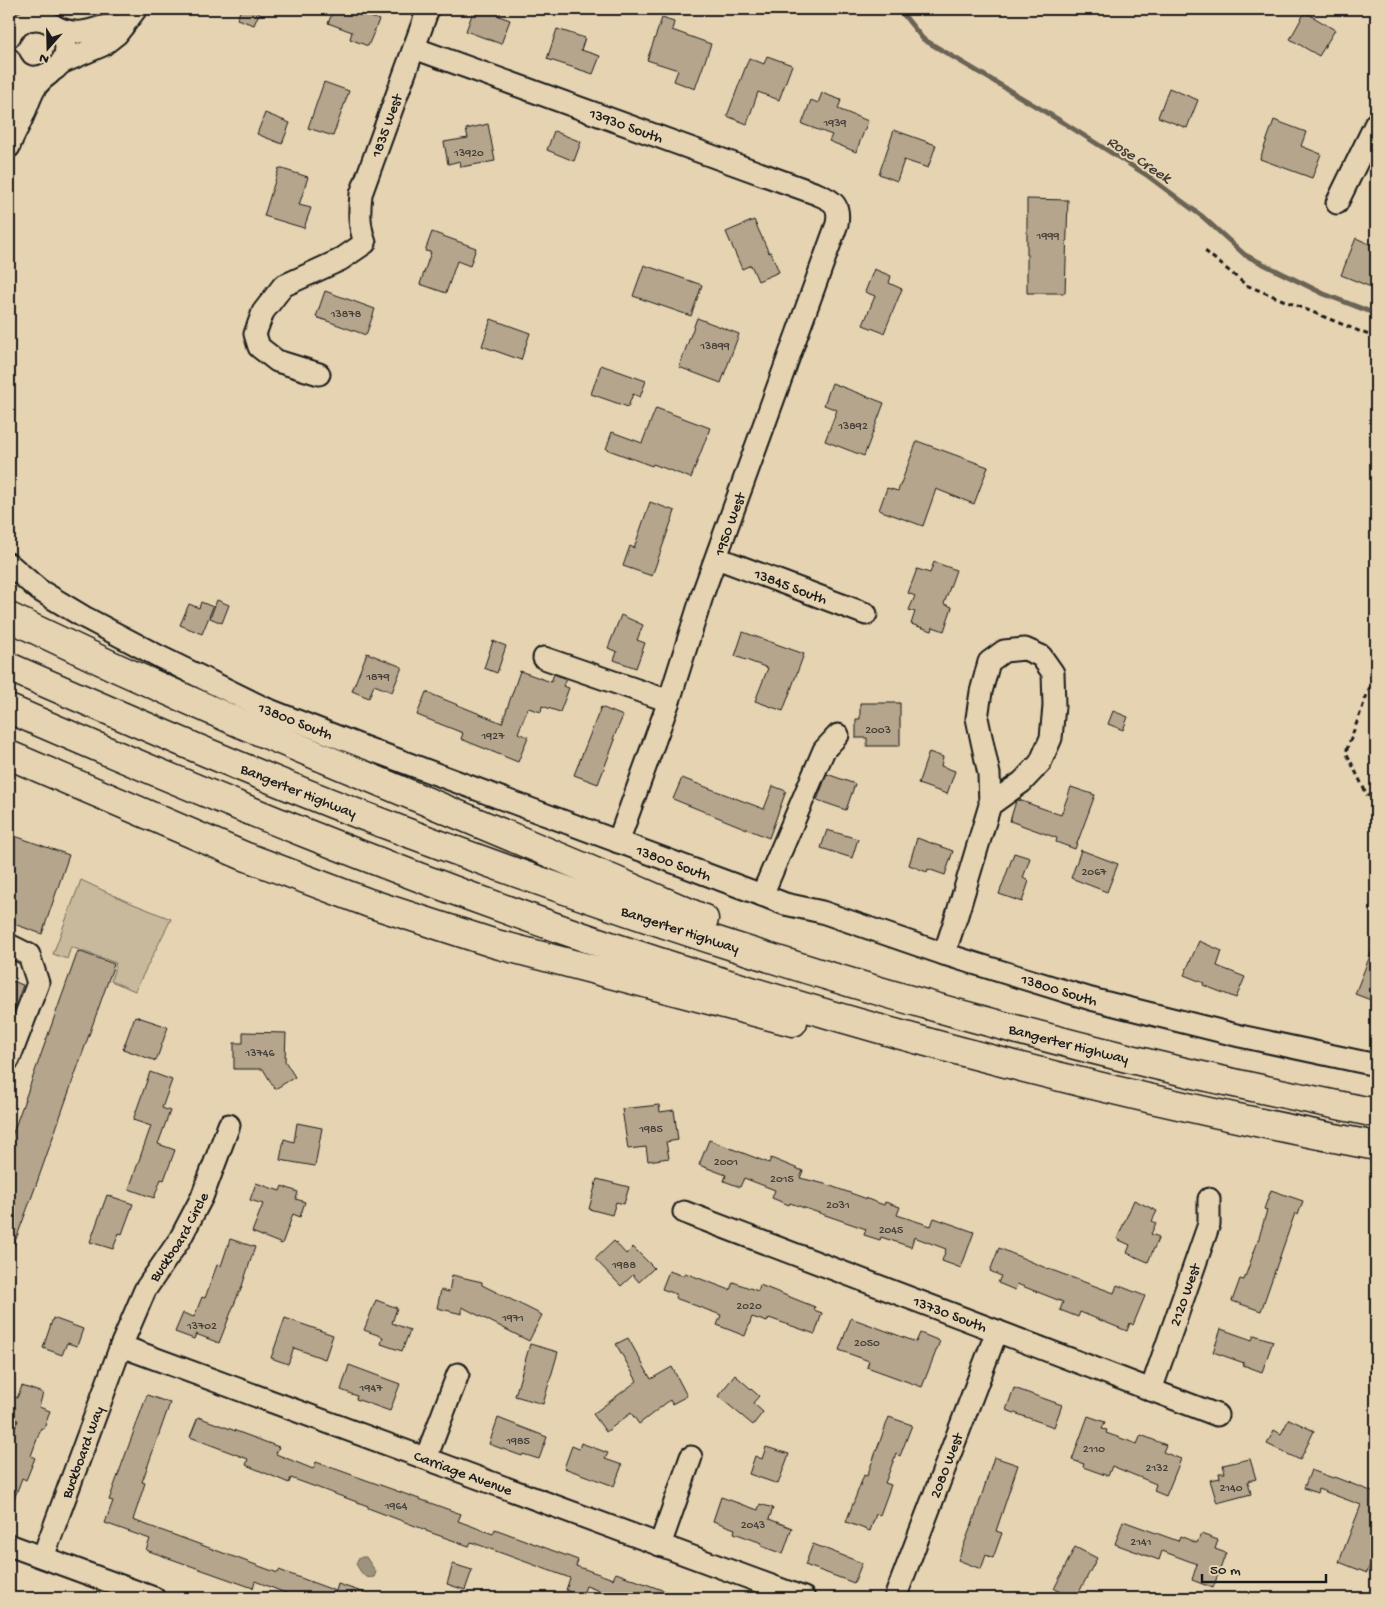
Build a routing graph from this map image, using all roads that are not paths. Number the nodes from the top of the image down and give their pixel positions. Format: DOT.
graph roads {
  1 [pos="22,9"];
  2 [pos="136,9"];
  3 [pos="428,9"];
  4 [pos="9,23"];
  5 [pos="49,23"];
  6 [pos="123,26"];
  7 [pos="9,37"];
  8 [pos="414,48"];
  9 [pos="10,62"];
  10 [pos="55,69"];
  11 [pos="1376,123"];
  12 [pos="11,140"];
  13 [pos="1337,203"];
  14 [pos="837,207"];
  15 [pos="319,374"];
  16 [pos="717,558"];
  17 [pos="9,564"];
  18 [pos="866,614"];
  19 [pos="9,617"];
  20 [pos="544,658"];
  21 [pos="9,668"];
  22 [pos="669,701"];
  23 [pos="9,709"];
  24 [pos="838,735"];
  25 [pos="9,755"];
  26 [pos="990,805"];
  27 [pos="618,842"];
  28 [pos="762,895"];
  29 [pos="9,945"];
  30 [pos="944,954"];
  31 [pos="908,998"];
  32 [pos="979,1056"];
  33 [pos="9,1059"];
  34 [pos="1376,1065"];
  35 [pos="1376,1113"];
  36 [pos="229,1125"];
  37 [pos="1376,1146"];
  38 [pos="1209,1199"];
  39 [pos="684,1212"];
  40 [pos="997,1331"];
  41 [pos="122,1346"];
  42 [pos="458,1374"];
  43 [pos="1151,1390"];
  44 [pos="1217,1415"];
  45 [pos="691,1457"];
  46 [pos="426,1458"];
  47 [pos="9,1544"];
  48 [pos="660,1544"];
  49 [pos="43,1558"];
  50 [pos="154,1598"];
  51 [pos="804,1598"];
  52 [pos="895,1598"];
  1 -- 5 [label="street"];
  2 -- 6 [label="street"];
  3 -- 8 [label="street, 1835 West"];
  4 -- 7 [label="street"];
  5 -- 6 [label="street"];
  5 -- 7 [label="street"];
  5 -- 10 [label="street"];
  6 -- 10 [label="street"];
  8 -- 14 [label="street, 13930 South"];
  8 -- 15 [label="street, 1835 West"];
  9 -- 10 [label="street"];
  9 -- 12 [label="street"];
  10 -- 12 [label="street"];
  11 -- 13 [label="street"];
  14 -- 16 [label="street, 1950 West"];
  16 -- 18 [label="street, 13845 South"];
  16 -- 22 [label="street, 1950 West"];
  17 -- 27 [label="street, 13800 South"];
  19 -- 31 [label="highway"];
  20 -- 22 [label="street"];
  21 -- 31 [label="highway, Bangerter Highway"];
  22 -- 27 [label="street, 1950 West"];
  23 -- 32 [label="highway"];
  24 -- 28 [label="street"];
  25 -- 32 [label="highway"];
  26 -- 26 [label="street"];
  26 -- 30 [label="street"];
  27 -- 28 [label="street, 13800 South"];
  28 -- 30 [label="street, 13800 South"];
  29 -- 33 [label="street"];
  30 -- 34 [label="street, 13800 South"];
  31 -- 35 [label="highway, Bangerter Highway"];
  32 -- 37 [label="highway"];
  36 -- 41 [label="street, Buckboard Circle"];
  38 -- 43 [label="street, 2120 West"];
  39 -- 40 [label="street, 13730 South"];
  40 -- 43 [label="street, 13730 South"];
  40 -- 52 [label="street, 2080 West"];
  41 -- 46 [label="street, Carriage Avenue"];
  41 -- 49 [label="street, Buckboard Way"];
  42 -- 46 [label="street"];
  43 -- 44 [label="street, 13730 South"];
  45 -- 48 [label="street"];
  46 -- 48 [label="street, Carriage Avenue"];
  47 -- 49 [label="street"];
  48 -- 51 [label="street, Carriage Avenue"];
  49 -- 50 [label="street"];
}
